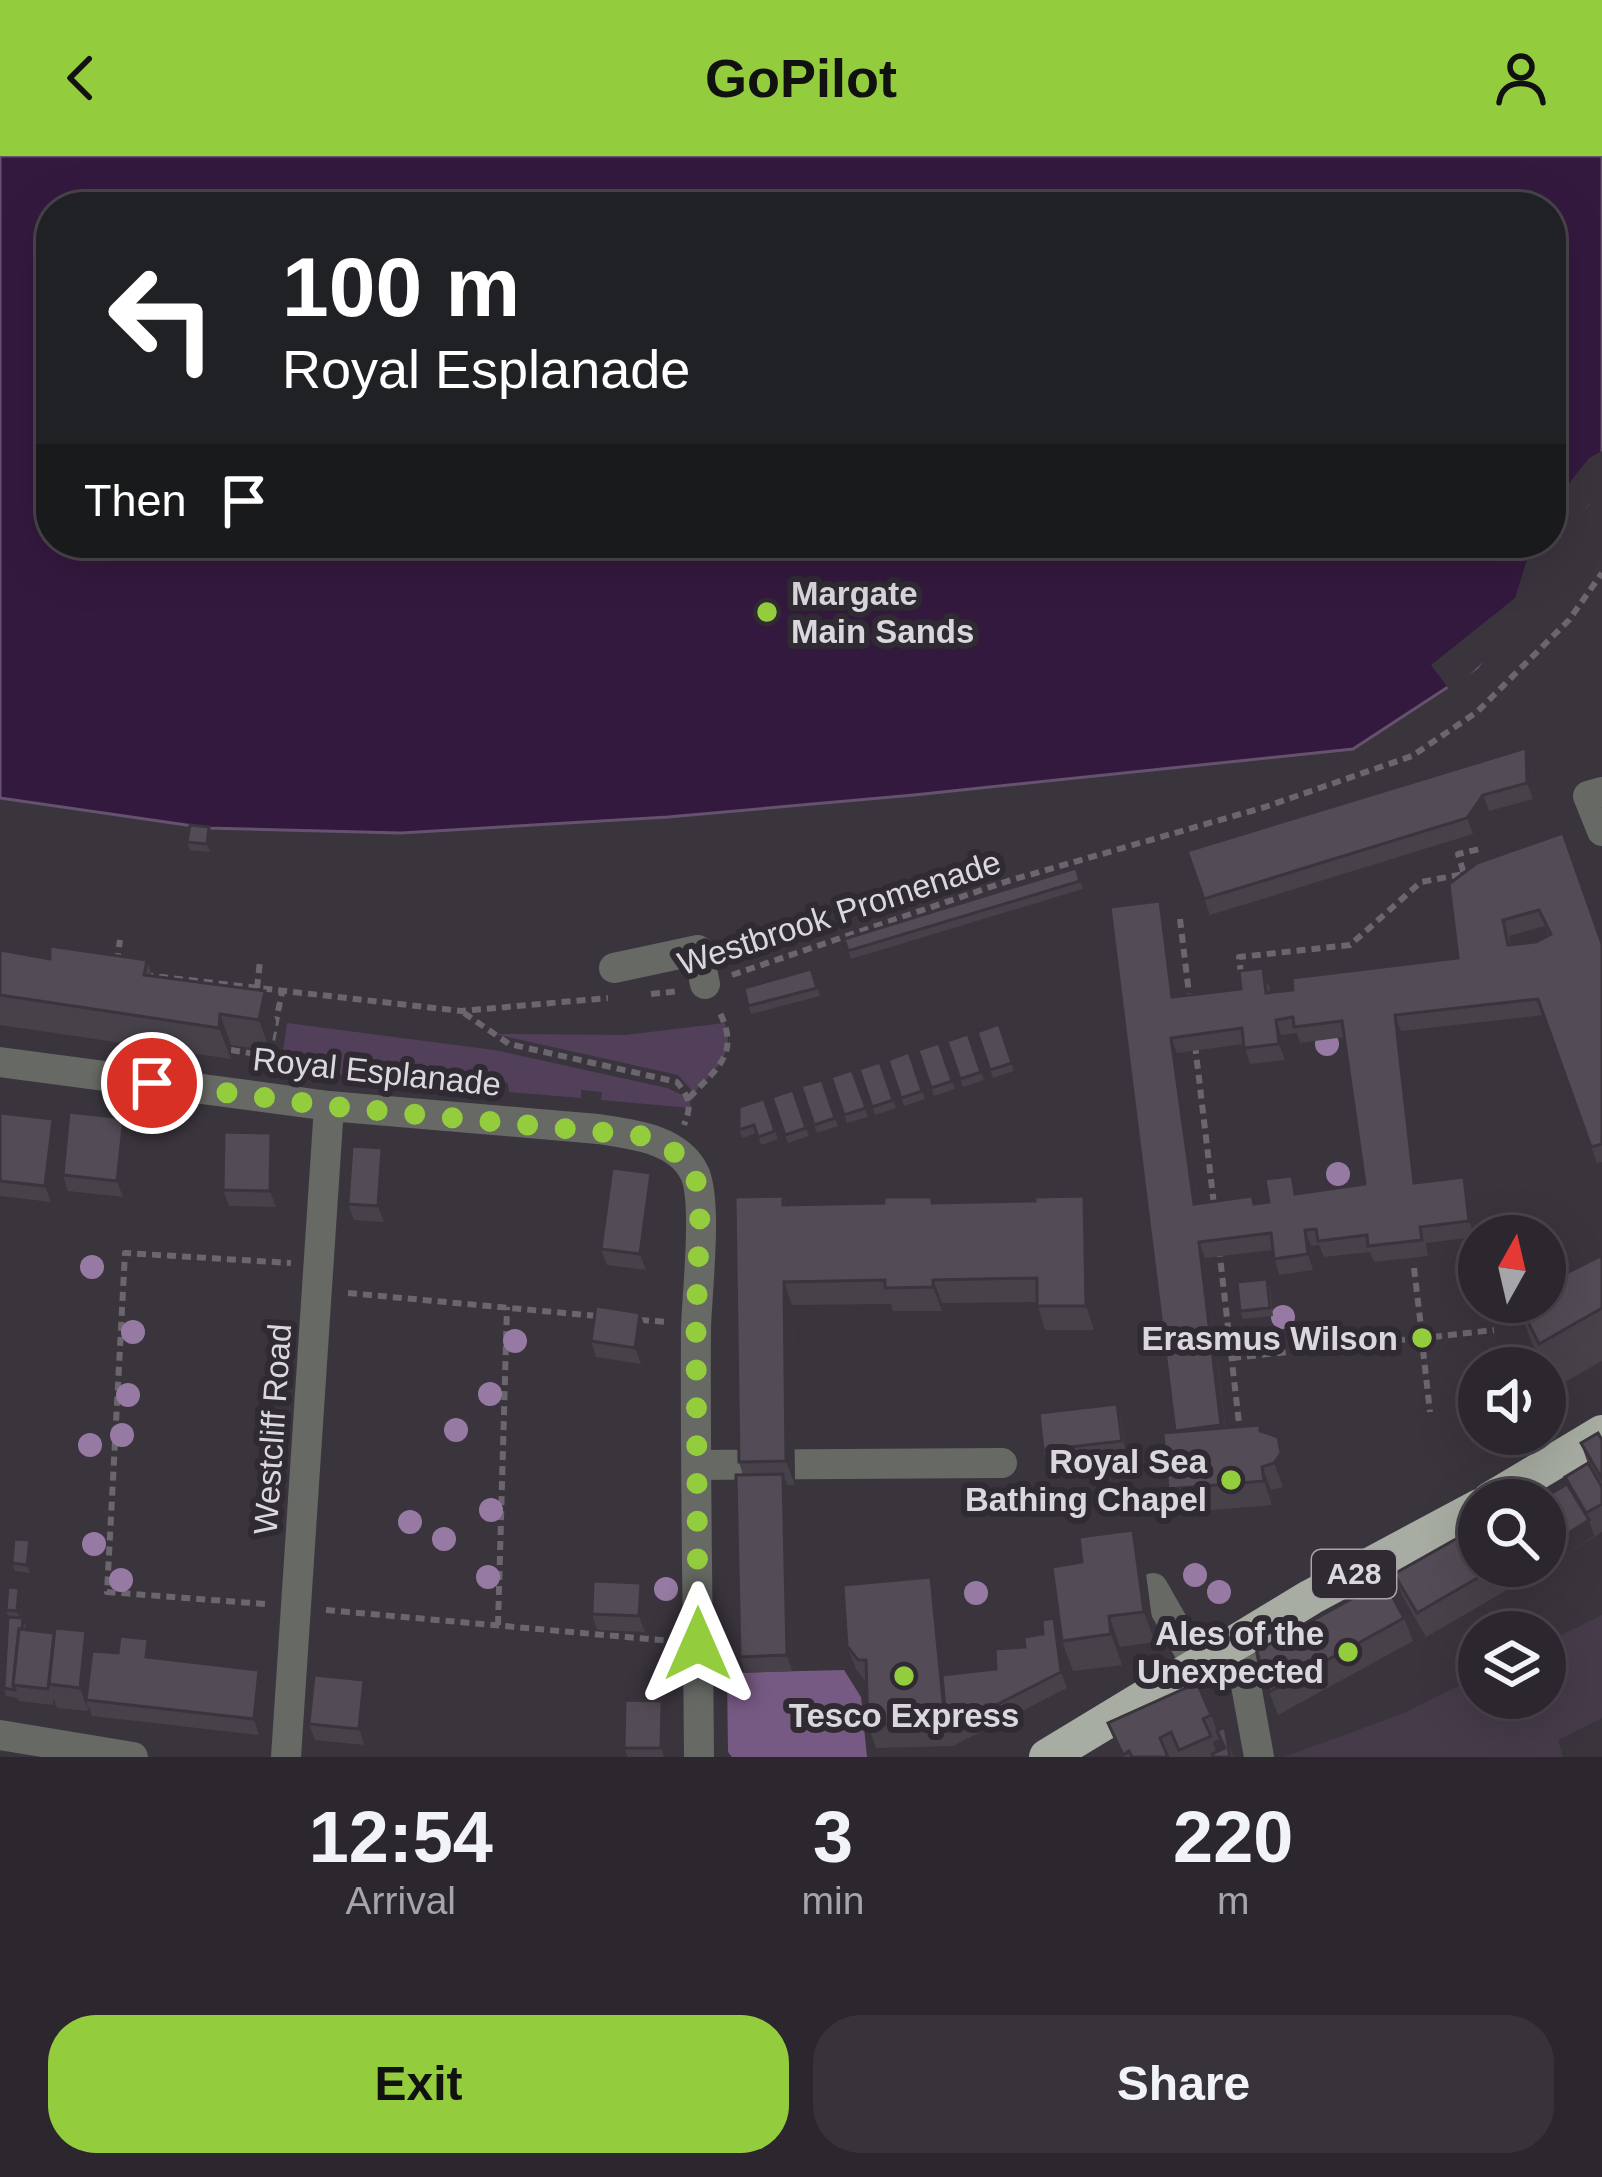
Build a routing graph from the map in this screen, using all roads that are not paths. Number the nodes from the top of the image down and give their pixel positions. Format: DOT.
graph roads {
  1 [pos="1595,794"];
  2 [pos="1602,831"];
  3 [pos="615,982"];
  4 [pos="705,984"];
  5 [pos="0,1062"];
  6 [pos="329,1106"];
  7 [pos="1602,1433"];
  8 [pos="1002,1463"];
  9 [pos="698,1466"];
  10 [pos="1525,1479"];
  11 [pos="1458,1519"];
  12 [pos="1153,1588"];
  13 [pos="1238,1641"];
  14 [pos="1198,1667"];
  15 [pos="0,1735"];
  16 [pos="1086,1747"];
  17 [pos="133,1757"];
  18 [pos="286,1757"];
  19 [pos="699,1757"];
  20 [pos="1047,1757"];
  21 [pos="1259,1757"];
  1 -- 2 [label="street"];
  3 -- 4 [label="street"];
  5 -- 6 [label="street, Royal Esplanade"];
  6 -- 9 [label="street, Royal Esplanade"];
  6 -- 18 [label="street, Westcliff Road"];
  7 -- 10 [label="highway"];
  8 -- 9 [label="street"];
  9 -- 19 [label="street"];
  11 -- 13 [label="highway, A28"];
  12 -- 14 [label="street"];
  13 -- 14 [label="highway, A28"];
  13 -- 21 [label="street"];
  14 -- 16 [label="highway, A28"];
  15 -- 17 [label="street"];
  16 -- 20 [label="highway, A28"];
}
